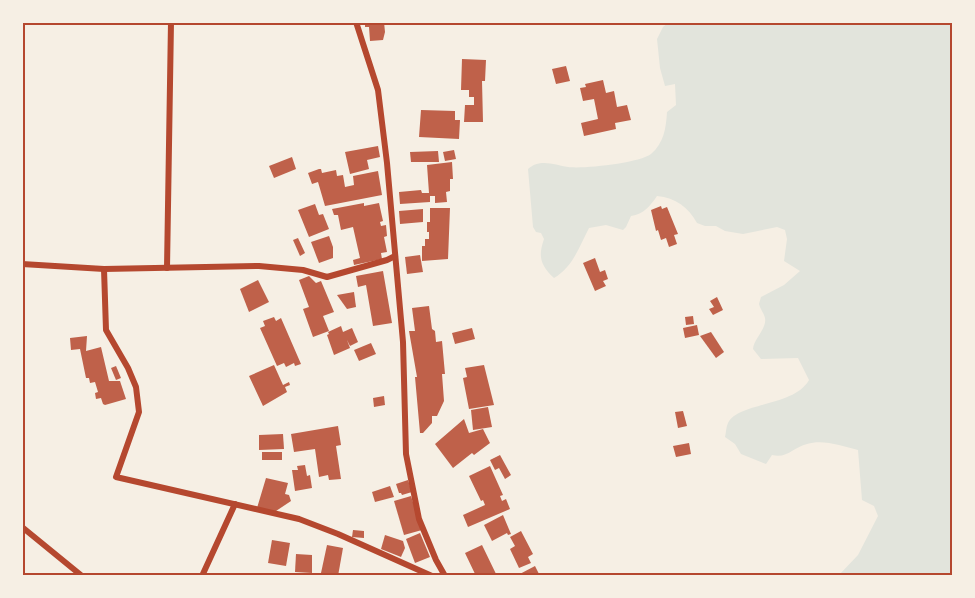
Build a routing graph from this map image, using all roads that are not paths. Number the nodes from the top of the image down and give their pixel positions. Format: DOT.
graph roads {
  1 [pos="171,22"];
  2 [pos="356,22"];
  3 [pos="395,256"];
  4 [pos="22,264"];
  5 [pos="167,268"];
  6 [pos="104,269"];
  7 [pos="235,504"];
  8 [pos="22,527"];
  9 [pos="82,576"];
  10 [pos="202,576"];
  11 [pos="432,576"];
  12 [pos="445,576"];
  1 -- 5 [label="street"];
  2 -- 3 [label="street"];
  3 -- 5 [label="street"];
  3 -- 12 [label="street"];
  4 -- 6 [label="street"];
  5 -- 6 [label="street"];
  6 -- 7 [label="street"];
  7 -- 10 [label="street"];
  7 -- 11 [label="street"];
  8 -- 9 [label="street"];
}
